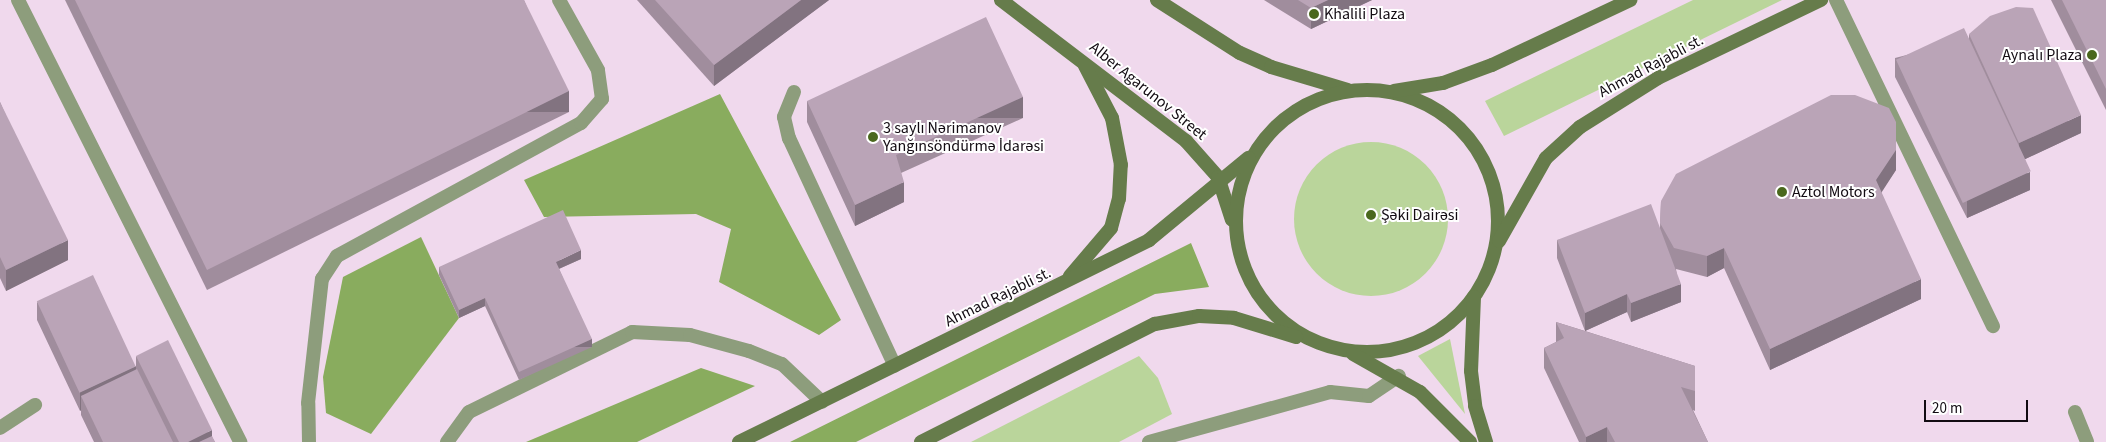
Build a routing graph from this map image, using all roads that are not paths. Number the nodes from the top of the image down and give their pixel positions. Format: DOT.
graph roads {
  1 [pos="18,0"];
  2 [pos="559,0"];
  3 [pos="1001,0"];
  4 [pos="1156,0"];
  5 [pos="1630,0"];
  6 [pos="1821,0"];
  7 [pos="1836,0"];
  8 [pos="1081,59"];
  9 [pos="1348,90"];
  10 [pos="1392,91"];
  11 [pos="794,92"];
  12 [pos="1254,153"];
  13 [pos="1221,183"];
  14 [pos="1236,236"];
  15 [pos="1495,248"];
  16 [pos="1057,288"];
  17 [pos="1474,297"];
  18 [pos="1994,326"];
  19 [pos="1316,343"];
  20 [pos="1350,352"];
  21 [pos="895,366"];
  22 [pos="1399,376"];
  23 [pos="822,402"];
  24 [pos="35,406"];
  25 [pos="2075,412"];
  26 [pos="0,428"];
  27 [pos="240,442"];
  28 [pos="309,442"];
  29 [pos="447,442"];
  30 [pos="738,442"];
  31 [pos="921,442"];
  32 [pos="1149,442"];
  33 [pos="1470,442"];
  34 [pos="1486,442"];
  35 [pos="2087,442"];
  1 -- 27 [label="lane"];
  2 -- 28 [label="lane"];
  3 -- 8 [label="main road, Alber Agarunov Street"];
  4 -- 9 [label="main road"];
  5 -- 10 [label="main road"];
  6 -- 15 [label="main road, Ahmad Rajabli st."];
  7 -- 18 [label="lane"];
  8 -- 13 [label="main road, Alber Agarunov Street"];
  8 -- 16 [label="main road"];
  9 -- 10 [label="main road"];
  9 -- 12 [label="main road"];
  10 -- 15 [label="main road"];
  11 -- 21 [label="lane"];
  12 -- 13 [label="main road, Ahmad Rajabli st."];
  12 -- 14 [label="main road"];
  13 -- 14 [label="main road, Alber Agarunov Street"];
  13 -- 16 [label="main road, Ahmad Rajabli st."];
  14 -- 19 [label="main road, Alber Agarunov Street"];
  15 -- 17 [label="main road"];
  16 -- 21 [label="main road, Ahmad Rajabli st."];
  17 -- 20 [label="main road"];
  17 -- 34 [label="main road"];
  19 -- 20 [label="main road"];
  19 -- 31 [label="main road"];
  20 -- 22 [label="main road"];
  21 -- 23 [label="main road, Ahmad Rajabli st."];
  22 -- 32 [label="lane"];
  22 -- 33 [label="main road"];
  23 -- 29 [label="lane"];
  23 -- 30 [label="main road, Ahmad Rajabli st."];
  24 -- 26 [label="lane"];
  25 -- 35 [label="lane"];
}
